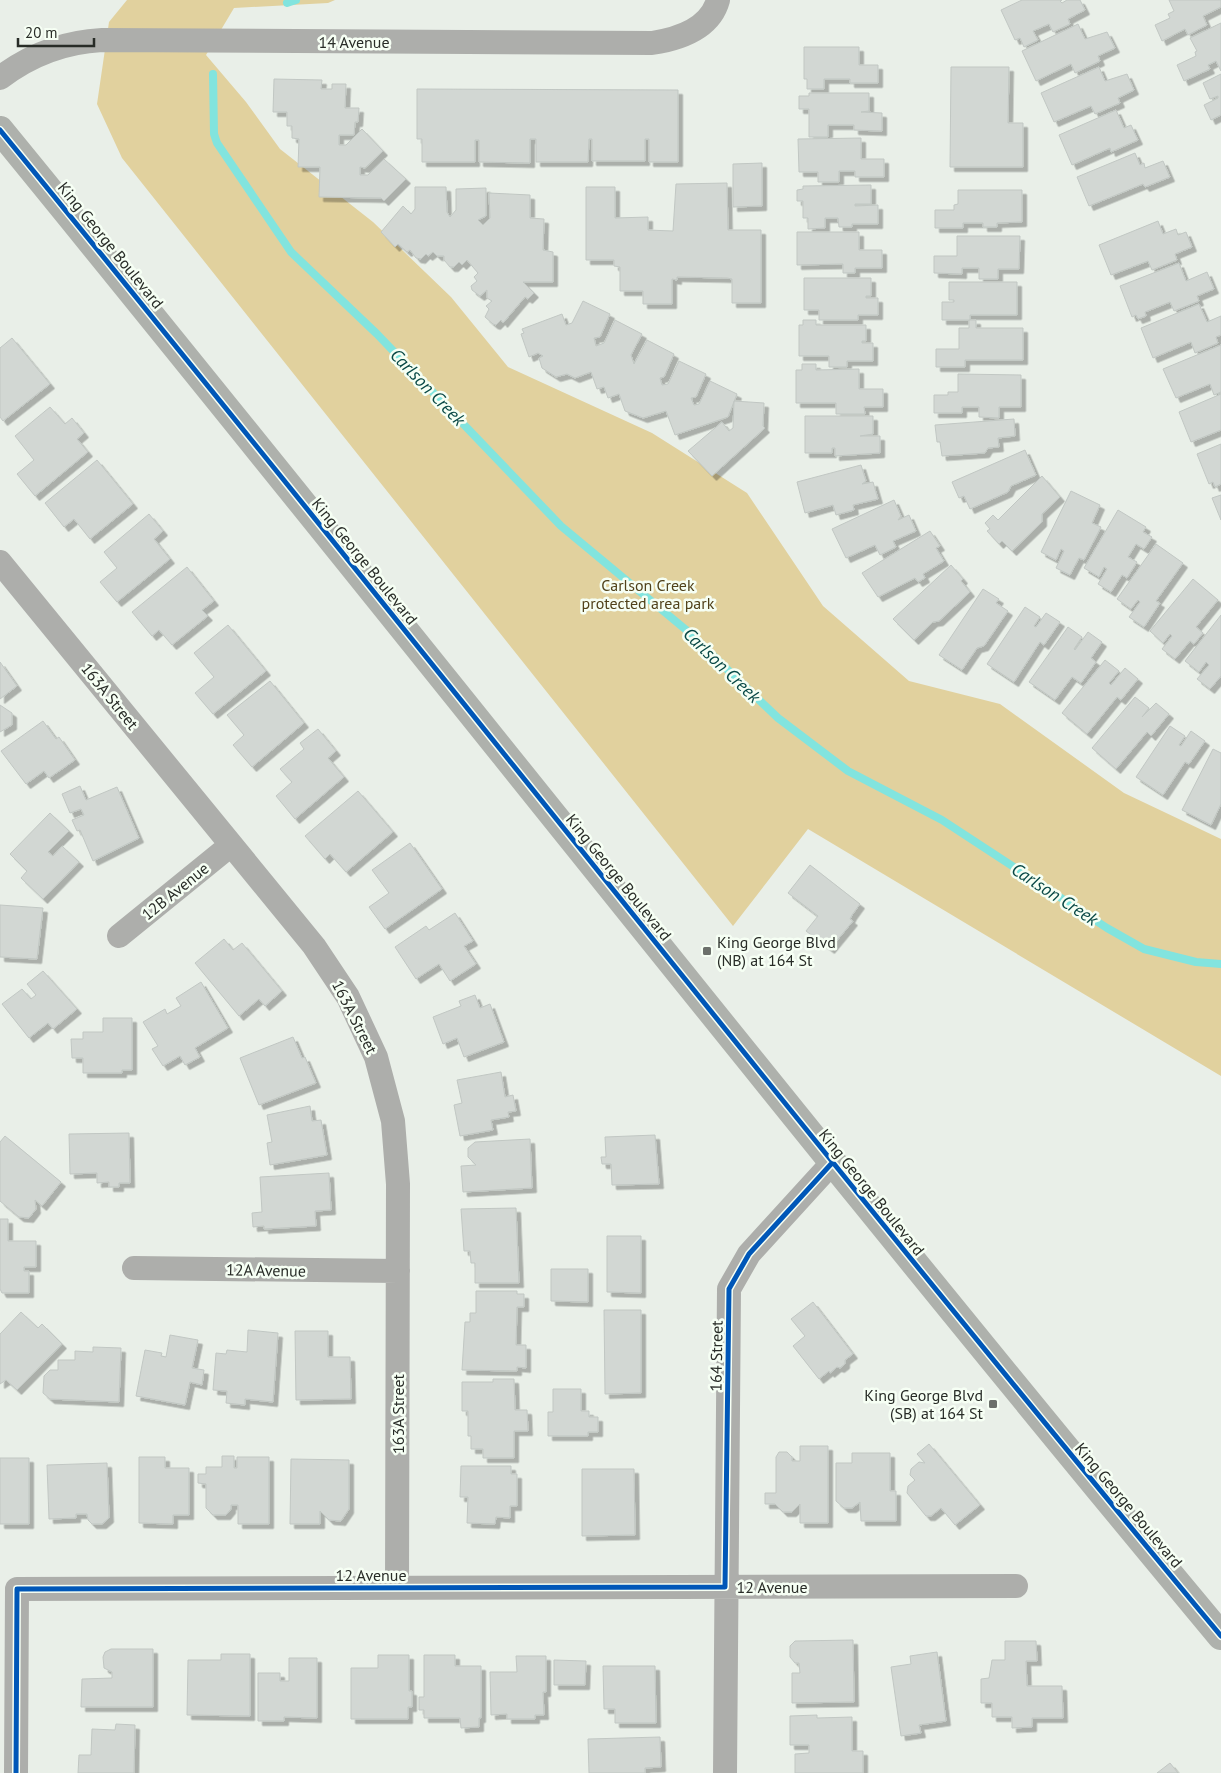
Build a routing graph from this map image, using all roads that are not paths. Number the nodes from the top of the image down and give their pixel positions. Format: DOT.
graph roads {
  1 [pos="714,8"];
  2 [pos="0,78"];
  3 [pos="0,130"];
  4 [pos="0,562"];
  5 [pos="231,845"];
  6 [pos="120,936"];
  7 [pos="832,1163"];
  8 [pos="134,1268"];
  9 [pos="398,1272"];
  10 [pos="1016,1586"];
  11 [pos="725,1587"];
  12 [pos="398,1588"];
  13 [pos="1221,1636"];
  14 [pos="16,1773"];
  15 [pos="725,1773"];
  1 -- 2 [label="street, 14 Avenue"];
  3 -- 7 [label="main road, King George Boulevard"];
  4 -- 5 [label="street, 163A Street"];
  5 -- 6 [label="street, 12B Avenue"];
  5 -- 9 [label="street, 163A Street"];
  7 -- 11 [label="street, 164 Street"];
  7 -- 13 [label="main road, King George Boulevard"];
  8 -- 9 [label="street, 12A Avenue"];
  9 -- 12 [label="street, 163A Street"];
  10 -- 11 [label="street, 12 Avenue"];
  11 -- 12 [label="street, 12 Avenue"];
  11 -- 15 [label="street, 164 Street"];
  12 -- 14 [label="street, 12 Avenue"];
}
